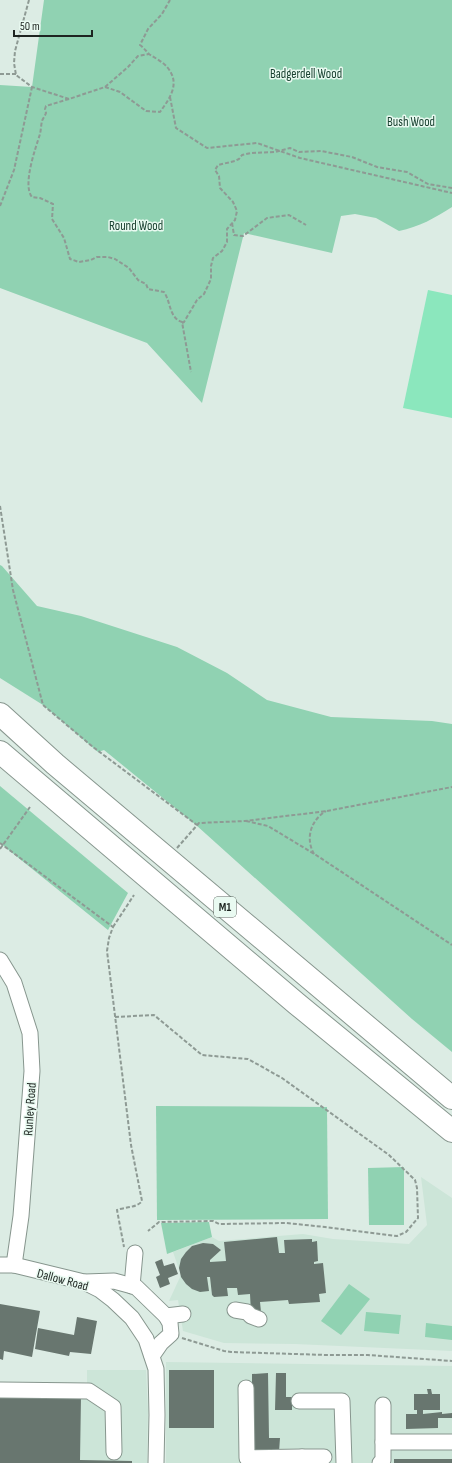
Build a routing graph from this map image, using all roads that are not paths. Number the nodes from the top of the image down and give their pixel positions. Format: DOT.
graph roads {
  1 [pos="0,714"];
  2 [pos="0,752"];
  3 [pos="0,960"];
  4 [pos="452,1098"];
  5 [pos="452,1131"];
  6 [pos="130,1252"];
  7 [pos="7,1265"];
  8 [pos="84,1282"];
  9 [pos="128,1285"];
  10 [pos="113,1300"];
  11 [pos="235,1310"];
  12 [pos="183,1314"];
  13 [pos="166,1316"];
  14 [pos="259,1319"];
  15 [pos="152,1356"];
  16 [pos="246,1388"];
  17 [pos="0,1390"];
  18 [pos="299,1401"];
  19 [pos="383,1405"];
  20 [pos="383,1442"];
  21 [pos="452,1442"];
  22 [pos="114,1452"];
  23 [pos="324,1457"];
  24 [pos="302,1460"];
  25 [pos="156,1463"];
  26 [pos="344,1463"];
  27 [pos="380,1463"];
  1 -- 4 [label="highway, M1"];
  2 -- 5 [label="highway, M1"];
  3 -- 7 [label="street, Runley Road"];
  6 -- 9 [label="street"];
  7 -- 8 [label="street, Dallow Road"];
  8 -- 9 [label="street"];
  8 -- 10 [label="street, Dallow Road"];
  9 -- 10 [label="street"];
  9 -- 13 [label="street"];
  10 -- 15 [label="street, Dallow Road"];
  11 -- 14 [label="street"];
  12 -- 13 [label="street"];
  13 -- 15 [label="street"];
  15 -- 25 [label="street, Dallow Road"];
  16 -- 24 [label="street"];
  17 -- 22 [label="street"];
  18 -- 26 [label="street"];
  19 -- 20 [label="street"];
  20 -- 21 [label="street"];
  20 -- 27 [label="street"];
  23 -- 24 [label="street"];
}
